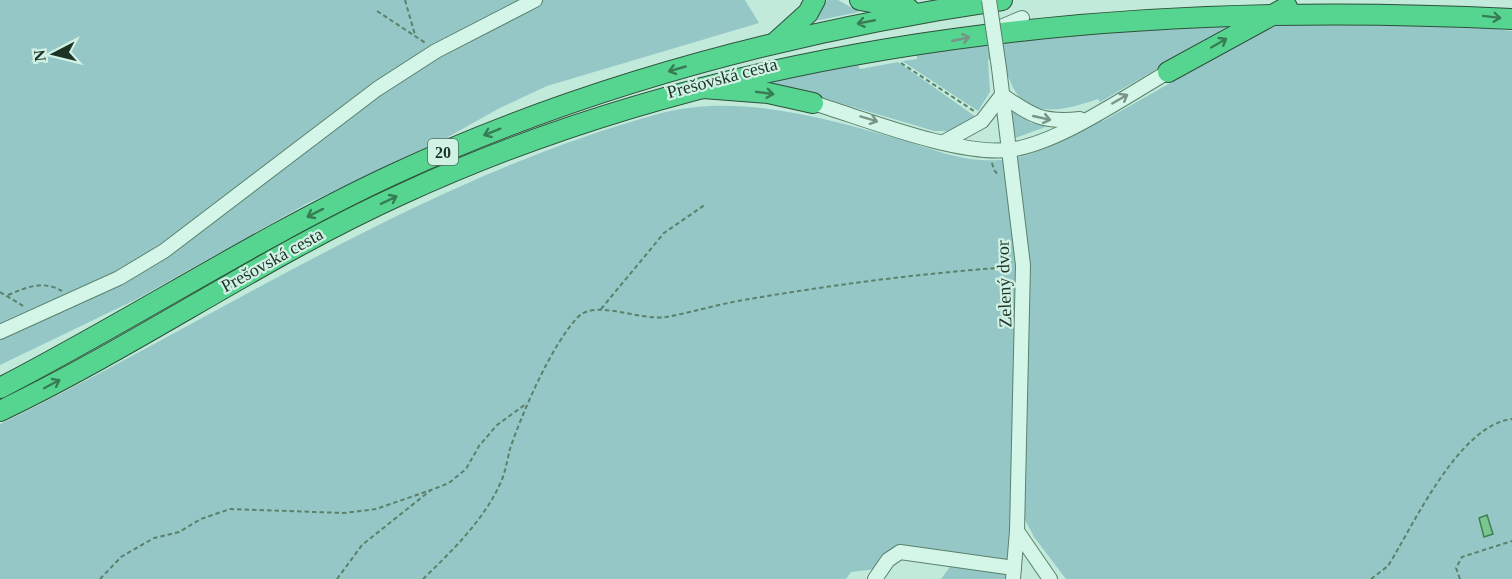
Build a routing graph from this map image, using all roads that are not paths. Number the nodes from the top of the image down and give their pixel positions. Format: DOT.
graph roads {
  1 [pos="535,0"];
  2 [pos="815,0"];
  3 [pos="860,0"];
  4 [pos="989,0"];
  5 [pos="1002,0"];
  6 [pos="1291,4"];
  7 [pos="924,12"];
  8 [pos="1512,19"];
  9 [pos="776,42"];
  10 [pos="1168,72"];
  11 [pos="686,87"];
  12 [pos="1002,95"];
  13 [pos="813,102"];
  14 [pos="1088,118"];
  15 [pos="944,142"];
  16 [pos="1010,150"];
  17 [pos="0,332"];
  18 [pos="0,388"];
  19 [pos="0,411"];
  20 [pos="1017,531"];
  21 [pos="1013,574"];
  22 [pos="874,579"];
  23 [pos="1050,579"];
  1 -- 17 [label="street"];
  2 -- 9 [label="highway"];
  3 -- 7 [label="highway"];
  4 -- 12 [label="street, Zelený dvor, bridge"];
  5 -- 7 [label="highway, Prešovská cesta / 20"];
  6 -- 8 [label="highway, Prešovská cesta / 20, one-way"];
  10 -- 6 [label="highway, one-way"];
  11 -- 6 [label="highway, Prešovská cesta / 20, one-way"];
  7 -- 9 [label="highway, Prešovská cesta / 20, one-way"];
  9 -- 18 [label="highway, Prešovská cesta / 20, one-way"];
  14 -- 10 [label="street, one-way"];
  11 -- 13 [label="highway, one-way"];
  19 -- 11 [label="highway, Prešovská cesta / 20, one-way"];
  12 -- 14 [label="street, one-way"];
  12 -- 15 [label="street"];
  12 -- 16 [label="street, Zelený dvor"];
  13 -- 15 [label="street, one-way"];
  14 -- 16 [label="street"];
  15 -- 16 [label="street"];
  16 -- 20 [label="street, Zelený dvor"];
  20 -- 21 [label="street, Zelený dvor"];
  20 -- 23 [label="street"];
  21 -- 22 [label="street, Zelený dvor"];
}
